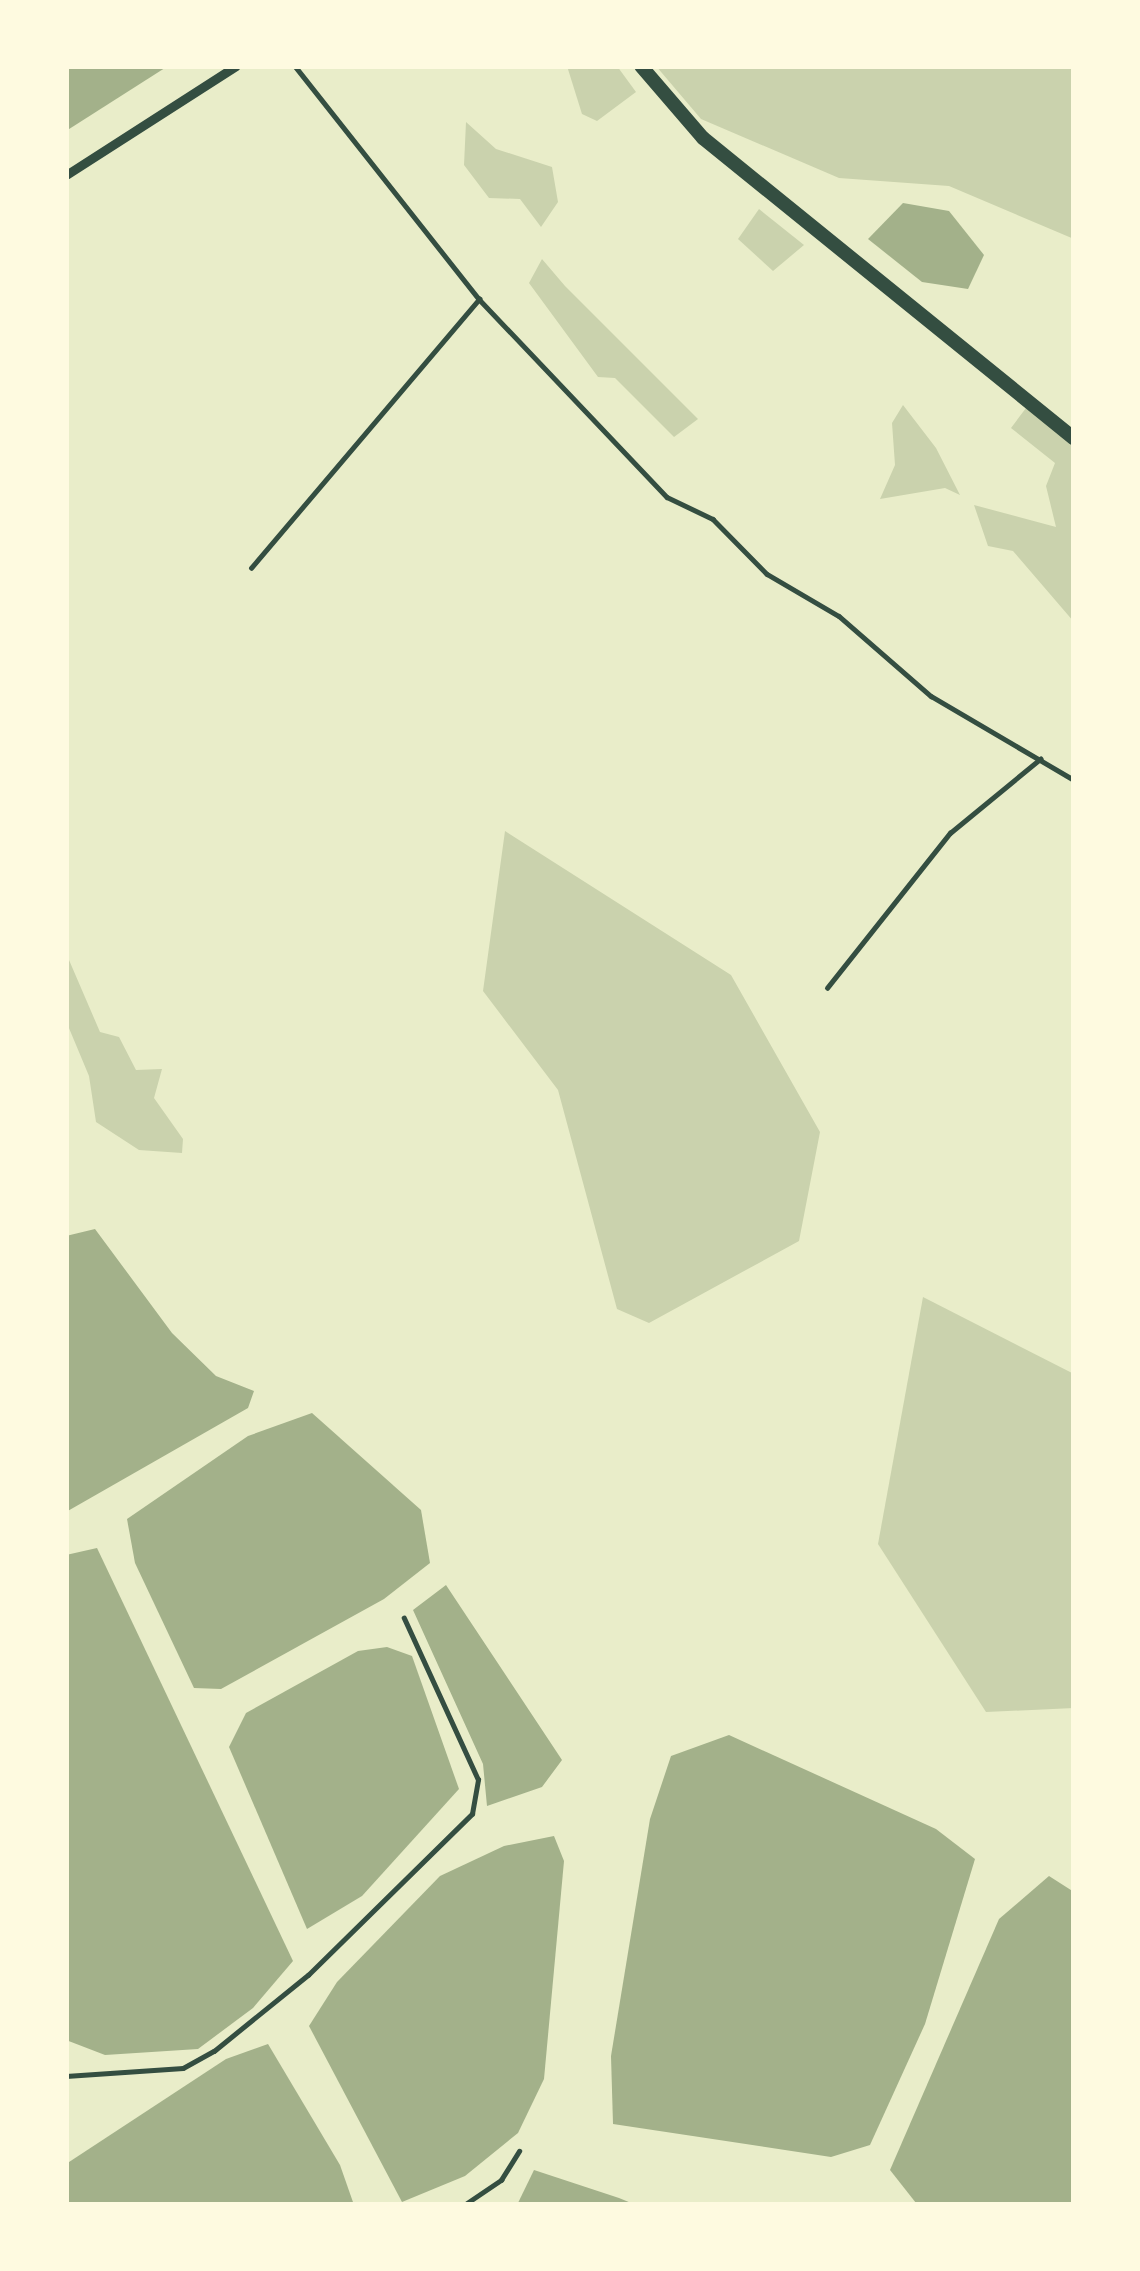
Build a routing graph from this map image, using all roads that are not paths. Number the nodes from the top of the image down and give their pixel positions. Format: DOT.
graph roads {
  1 [pos="236,66"];
  2 [pos="295,66"];
  3 [pos="641,66"];
  4 [pos="66,175"];
  5 [pos="479,299"];
  6 [pos="1074,438"];
  7 [pos="251,568"];
  8 [pos="1040,759"];
  9 [pos="1074,780"];
  10 [pos="827,988"];
  11 [pos="404,1618"];
  12 [pos="66,2076"];
  13 [pos="519,2151"];
  14 [pos="464,2205"];
  1 -- 4 [label="street"];
  2 -- 5 [label="lane"];
  3 -- 6 [label="main road"];
  5 -- 7 [label="lane"];
  5 -- 8 [label="lane"];
  8 -- 9 [label="lane"];
  8 -- 10 [label="lane"];
  11 -- 12 [label="lane"];
  13 -- 14 [label="lane"];
}
